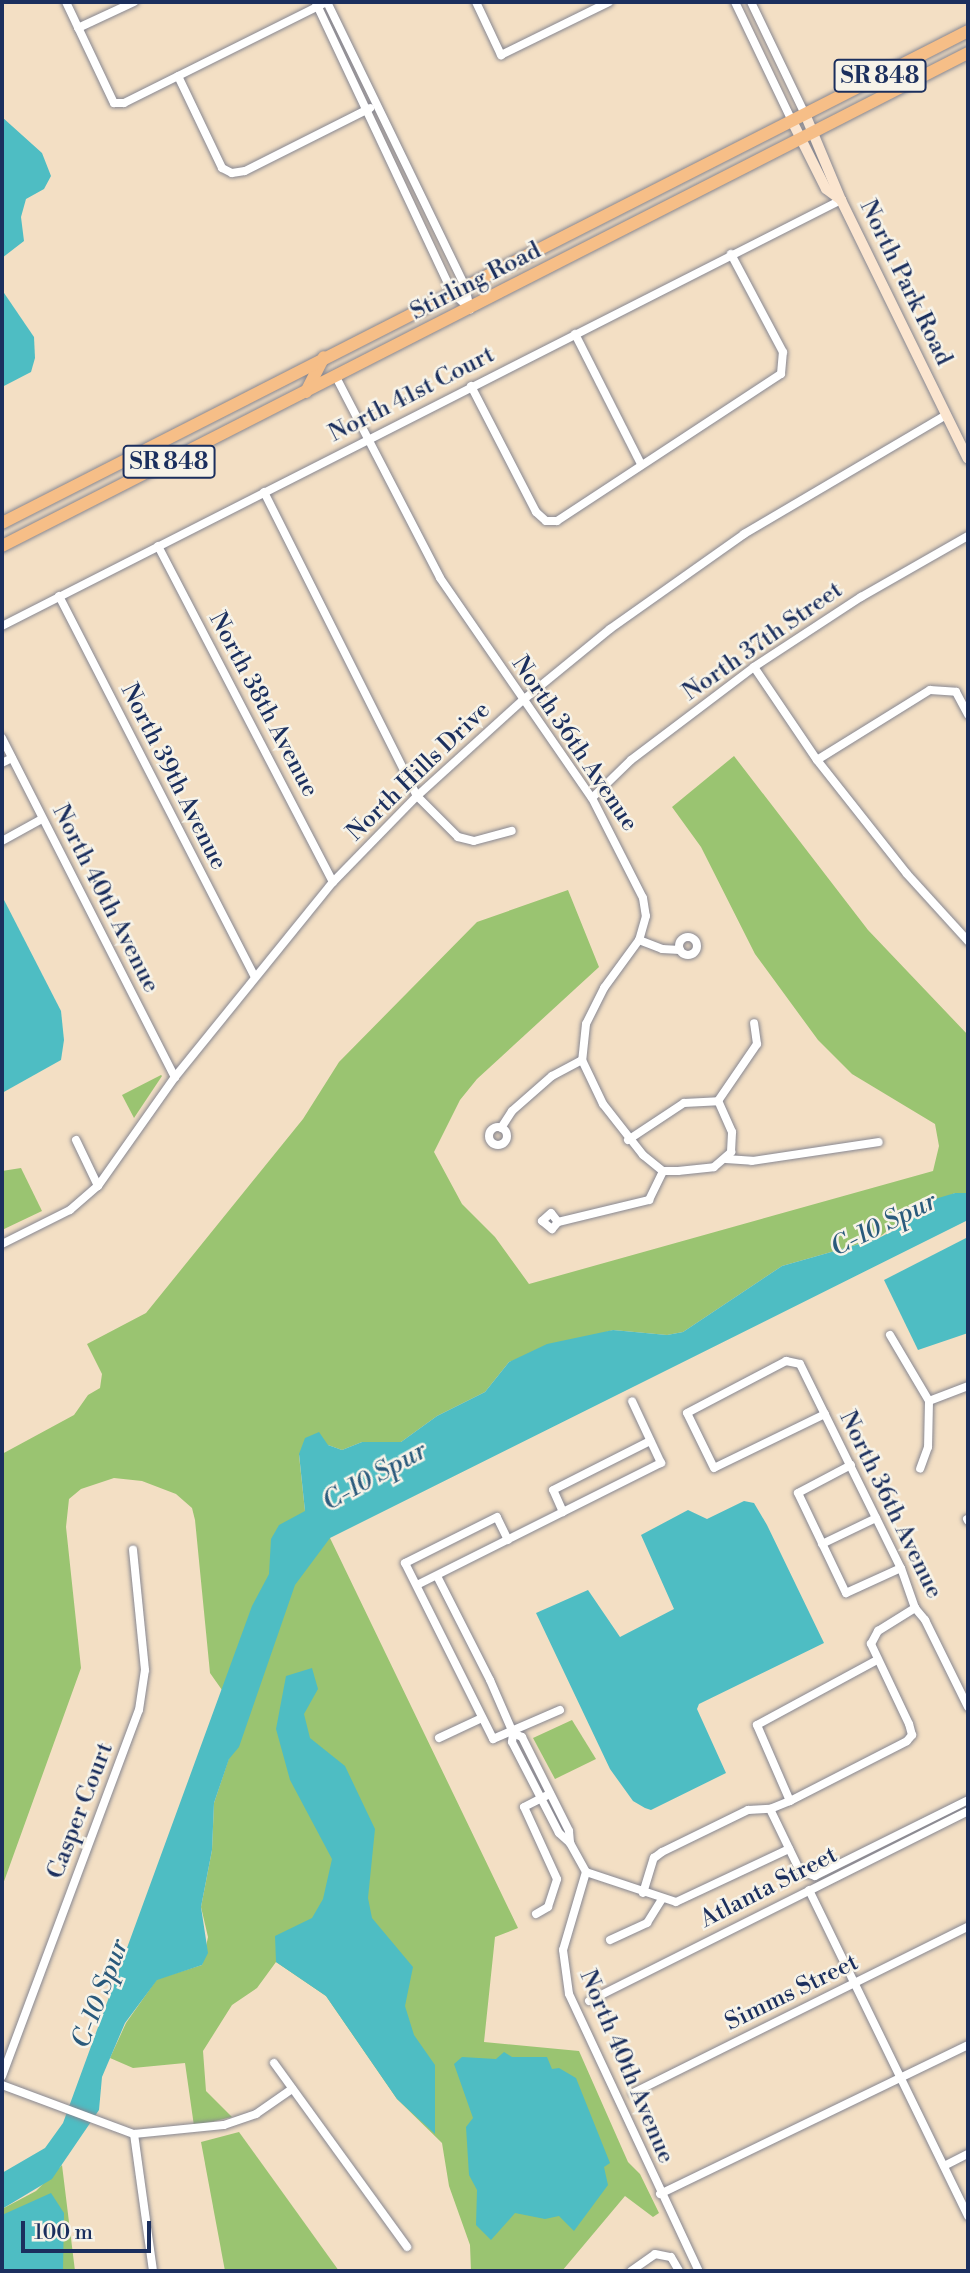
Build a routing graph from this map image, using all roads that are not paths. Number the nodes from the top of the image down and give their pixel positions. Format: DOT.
graph roads {
  1 [pos="66,2"];
  2 [pos="134,2"];
  3 [pos="327,2"];
  4 [pos="476,2"];
  5 [pos="609,2"];
  6 [pos="751,2"];
  7 [pos="316,4"];
  8 [pos="737,6"];
  9 [pos="759,18"];
  10 [pos="78,28"];
  11 [pos="968,32"];
  12 [pos="968,54"];
  13 [pos="178,76"];
  14 [pos="376,106"];
  15 [pos="366,110"];
  16 [pos="805,114"];
  17 [pos="792,121"];
  18 [pos="813,132"];
  19 [pos="800,139"];
  20 [pos="399,151"];
  21 [pos="388,157"];
  22 [pos="841,200"];
  23 [pos="732,254"];
  24 [pos="465,286"];
  25 [pos="452,292"];
  26 [pos="470,309"];
  27 [pos="575,334"];
  28 [pos="324,358"];
  29 [pos="336,377"];
  30 [pos="471,386"];
  31 [pos="306,392"];
  32 [pos="946,415"];
  33 [pos="367,440"];
  34 [pos="968,459"];
  35 [pos="641,464"];
  36 [pos="264,492"];
  37 [pos="2,523"];
  38 [pos="968,536"];
  39 [pos="2,546"];
  40 [pos="158,546"];
  41 [pos="59,596"];
  42 [pos="2,626"];
  43 [pos="754,667"];
  44 [pos="523,700"];
  45 [pos="968,715"];
  46 [pos="2,738"];
  47 [pos="12,758"];
  48 [pos="817,760"];
  49 [pos="2,763"];
  50 [pos="418,796"];
  51 [pos="592,798"];
  52 [pos="43,819"];
  53 [pos="512,831"];
  54 [pos="2,841"];
  55 [pos="333,882"];
  56 [pos="639,940"];
  57 [pos="968,941"];
  58 [pos="680,950"];
  59 [pos="254,976"];
  60 [pos="754,1023"];
  61 [pos="582,1060"];
  62 [pos="175,1077"];
  63 [pos="718,1101"];
  64 [pos="501,1128"];
  65 [pos="76,1140"];
  66 [pos="628,1140"];
  67 [pos="879,1142"];
  68 [pos="726,1158"];
  69 [pos="663,1171"];
  70 [pos="98,1186"];
  71 [pos="558,1222"];
  72 [pos="2,1244"];
  73 [pos="890,1335"];
  74 [pos="968,1386"];
  75 [pos="632,1401"];
  76 [pos="929,1401"];
  77 [pos="825,1414"];
  78 [pos="650,1441"];
  79 [pos="851,1465"];
  80 [pos="920,1469"];
  81 [pos="564,1512"];
  82 [pos="876,1518"];
  83 [pos="508,1540"];
  84 [pos="822,1544"];
  85 [pos="133,1550"];
  86 [pos="901,1568"];
  87 [pos="437,1576"];
  88 [pos="417,1585"];
  89 [pos="915,1608"];
  90 [pos="877,1660"];
  91 [pos="968,1707"];
  92 [pos="560,1710"];
  93 [pos="482,1718"];
  94 [pos="513,1733"];
  95 [pos="439,1738"];
  96 [pos="550,1794"];
  97 [pos="541,1798"];
  98 [pos="968,1800"];
  99 [pos="790,1801"];
  100 [pos="770,1809"];
  101 [pos="968,1811"];
  102 [pos="570,1843"];
  103 [pos="789,1849"];
  104 [pos="586,1872"];
  105 [pos="809,1890"];
  106 [pos="643,1893"];
  107 [pos="662,1899"];
  108 [pos="536,1914"];
  109 [pos="968,1927"];
  110 [pos="610,1940"];
  111 [pos="855,1984"];
  112 [pos="589,2001"];
  113 [pos="968,2045"];
  114 [pos="274,2063"];
  115 [pos="2,2076"];
  116 [pos="901,2077"];
  117 [pos="2,2085"];
  118 [pos="292,2089"];
  119 [pos="633,2093"];
  120 [pos="134,2134"];
  121 [pos="968,2154"];
  122 [pos="944,2166"];
  123 [pos="660,2194"];
  124 [pos="968,2216"];
  125 [pos="407,2247"];
  126 [pos="153,2271"];
  127 [pos="632,2271"];
  128 [pos="679,2271"];
  129 [pos="699,2271"];
  1 -- 10 [label="street"];
  2 -- 10 [label="street"];
  3 -- 7 [label="street"];
  3 -- 14 [label="street"];
  4 -- 5 [label="street"];
  6 -- 9 [label="street"];
  7 -- 13 [label="street"];
  7 -- 15 [label="street"];
  8 -- 9 [label="street"];
  8 -- 17 [label="street"];
  9 -- 16 [label="street"];
  10 -- 13 [label="street"];
  11 -- 16 [label="main road, Stirling Road / SR 848"];
  12 -- 18 [label="main road, Stirling Road / SR 848"];
  13 -- 15 [label="street"];
  14 -- 15 [label="street"];
  14 -- 20 [label="street"];
  15 -- 21 [label="street"];
  16 -- 17 [label="main road, Stirling Road / SR 848"];
  16 -- 18 [label="street, North Park Road"];
  17 -- 19 [label="street, North Park Road"];
  17 -- 24 [label="main road, Stirling Road / SR 848"];
  18 -- 19 [label="main road, Stirling Road / SR 848"];
  18 -- 22 [label="street, North Park Road"];
  19 -- 22 [label="street, North Park Road"];
  19 -- 26 [label="main road, Stirling Road / SR 848"];
  20 -- 21 [label="street"];
  20 -- 24 [label="street"];
  21 -- 25 [label="street"];
  22 -- 23 [label="street, North 41st Court"];
  22 -- 32 [label="street, North Park Road"];
  23 -- 27 [label="street, North 41st Court"];
  23 -- 35 [label="street"];
  24 -- 25 [label="main road, Stirling Road / SR 848"];
  24 -- 26 [label="street"];
  25 -- 26 [label="street"];
  25 -- 28 [label="main road, Stirling Road / SR 848"];
  26 -- 29 [label="main road, Stirling Road / SR 848"];
  27 -- 30 [label="street, North 41st Court"];
  27 -- 35 [label="street"];
  28 -- 31 [label="main road"];
  28 -- 37 [label="main road, Stirling Road / SR 848"];
  29 -- 31 [label="main road, Stirling Road / SR 848"];
  29 -- 33 [label="street, North 36th Avenue"];
  30 -- 33 [label="street, North 41st Court"];
  30 -- 35 [label="street"];
  31 -- 39 [label="main road, Stirling Road / SR 848"];
  32 -- 34 [label="street, North Park Road"];
  32 -- 44 [label="street, North Hills Drive"];
  33 -- 36 [label="street, North 41st Court"];
  33 -- 44 [label="street, North 36th Avenue"];
  36 -- 40 [label="street, North 41st Court"];
  36 -- 50 [label="street"];
  38 -- 43 [label="street, North 37th Street"];
  40 -- 41 [label="street, North 41st Court"];
  40 -- 55 [label="street, North 38th Avenue"];
  41 -- 42 [label="street, North 41st Court"];
  41 -- 59 [label="street, North 39th Avenue"];
  43 -- 48 [label="street"];
  43 -- 51 [label="street, North 37th Street"];
  44 -- 50 [label="street, North Hills Drive"];
  44 -- 51 [label="street, North 36th Avenue"];
  45 -- 48 [label="street"];
  46 -- 47 [label="street, North 40th Avenue"];
  47 -- 49 [label="street"];
  47 -- 52 [label="street, North 40th Avenue"];
  48 -- 57 [label="street"];
  50 -- 53 [label="street"];
  50 -- 55 [label="street, North Hills Drive"];
  51 -- 56 [label="street, North 36th Avenue"];
  52 -- 54 [label="street"];
  52 -- 62 [label="street, North 40th Avenue"];
  55 -- 59 [label="street, North Hills Drive"];
  56 -- 58 [label="street"];
  56 -- 61 [label="street, North 36th Avenue"];
  59 -- 62 [label="street, North Hills Drive"];
  60 -- 63 [label="street"];
  61 -- 64 [label="street"];
  61 -- 66 [label="street"];
  62 -- 70 [label="street, North Hills Drive"];
  63 -- 66 [label="street"];
  63 -- 68 [label="street"];
  65 -- 70 [label="street"];
  66 -- 69 [label="street"];
  67 -- 68 [label="street"];
  68 -- 69 [label="street"];
  69 -- 71 [label="street"];
  70 -- 72 [label="street, North Hills Drive"];
  73 -- 76 [label="street"];
  74 -- 76 [label="street"];
  75 -- 78 [label="street"];
  76 -- 80 [label="street"];
  77 -- 77 [label="street, North 36th Avenue"];
  77 -- 79 [label="street, North 36th Avenue"];
  78 -- 81 [label="street"];
  78 -- 81 [label="street"];
  79 -- 82 [label="street, North 36th Avenue"];
  79 -- 84 [label="street"];
  81 -- 83 [label="street"];
  82 -- 84 [label="street"];
  82 -- 86 [label="street, North 36th Avenue"];
  83 -- 87 [label="street"];
  83 -- 88 [label="street"];
  84 -- 86 [label="street"];
  85 -- 115 [label="street, Casper Court"];
  86 -- 89 [label="street, North 36th Avenue"];
  87 -- 88 [label="street"];
  87 -- 94 [label="street"];
  88 -- 93 [label="street"];
  89 -- 90 [label="street"];
  89 -- 91 [label="street, North 36th Avenue"];
  90 -- 99 [label="street"];
  90 -- 99 [label="street"];
  92 -- 94 [label="street"];
  93 -- 94 [label="street"];
  93 -- 95 [label="street"];
  94 -- 96 [label="street"];
  94 -- 97 [label="street"];
  96 -- 97 [label="street"];
  96 -- 102 [label="street"];
  97 -- 102 [label="street"];
  97 -- 108 [label="street"];
  98 -- 103 [label="street"];
  99 -- 100 [label="street"];
  100 -- 103 [label="street"];
  100 -- 106 [label="street"];
  101 -- 105 [label="street, Atlanta Street"];
  102 -- 104 [label="street"];
  103 -- 107 [label="street"];
  104 -- 106 [label="street"];
  104 -- 123 [label="street, North 40th Avenue"];
  105 -- 111 [label="street"];
  105 -- 112 [label="street, Atlanta Street"];
  106 -- 107 [label="street"];
  107 -- 110 [label="street"];
  109 -- 111 [label="street, Simms Street"];
  111 -- 116 [label="street"];
  111 -- 119 [label="street, Simms Street"];
  113 -- 116 [label="street"];
  114 -- 118 [label="street"];
  116 -- 122 [label="street"];
  116 -- 123 [label="street"];
  117 -- 120 [label="street"];
  118 -- 120 [label="street"];
  118 -- 125 [label="street"];
  120 -- 126 [label="street"];
  121 -- 122 [label="street"];
  122 -- 124 [label="street"];
  123 -- 129 [label="street, North 40th Avenue"];
  127 -- 128 [label="street"];
}
